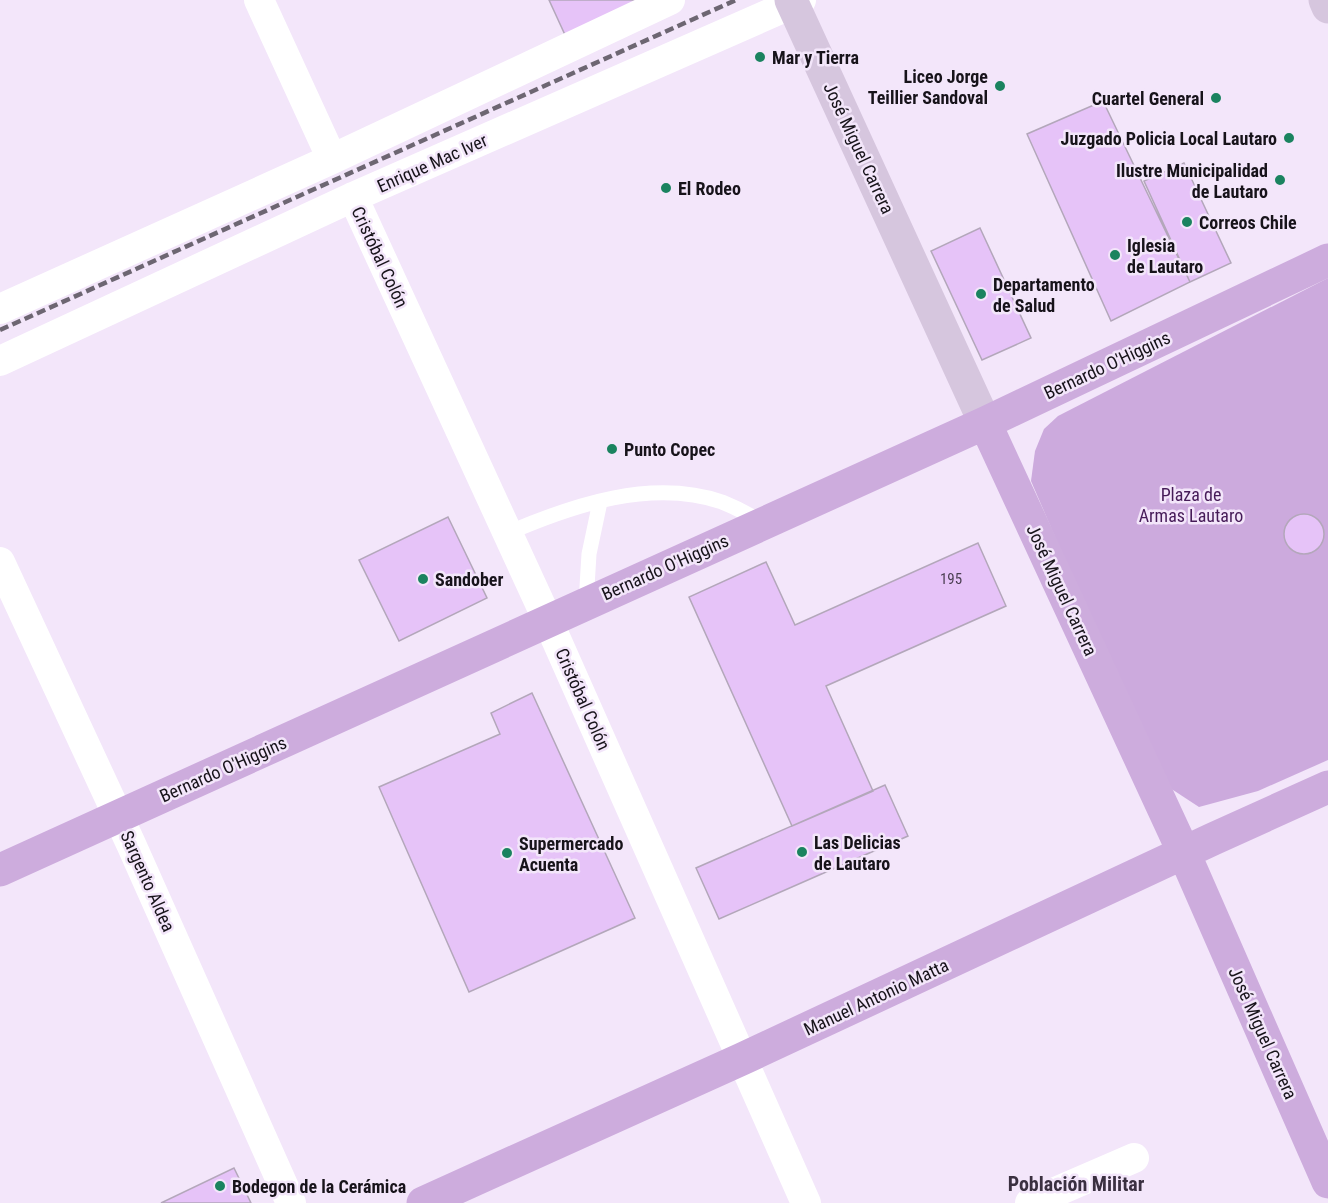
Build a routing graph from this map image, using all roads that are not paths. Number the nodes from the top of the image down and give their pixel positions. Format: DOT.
graph roads {
  1 [pos="258,0"];
  2 [pos="670,0"];
  3 [pos="1325,0"];
  4 [pos="795,1"];
  5 [pos="1328,7"];
  6 [pos="332,159"];
  7 [pos="353,197"];
  8 [pos="1328,260"];
  9 [pos="0,309"];
  10 [pos="0,361"];
  11 [pos="984,423"];
  12 [pos="600,502"];
  13 [pos="763,523"];
  14 [pos="508,532"];
  15 [pos="0,562"];
  16 [pos="586,603"];
  17 [pos="548,621"];
  18 [pos="1328,788"];
  19 [pos="119,816"];
  20 [pos="1184,853"];
  21 [pos="0,870"];
  22 [pos="742,1059"];
  23 [pos="1134,1158"];
  24 [pos="1328,1182"];
  25 [pos="291,1203"];
  26 [pos="423,1203"];
  27 [pos="806,1203"];
  28 [pos="1030,1203"];
  1 -- 6 [label="street"];
  2 -- 6 [label="street"];
  3 -- 5 [label="main road"];
  4 -- 7 [label="street, Enrique Mac Iver"];
  4 -- 11 [label="main road, José Miguel Carrera"];
  6 -- 9 [label="street"];
  7 -- 10 [label="street, Enrique Mac Iver"];
  7 -- 14 [label="street, Cristóbal Colón"];
  8 -- 11 [label="main road, Bernardo O'Higgins"];
  11 -- 13 [label="main road, Bernardo O'Higgins"];
  11 -- 20 [label="main road, José Miguel Carrera"];
  12 -- 13 [label="lane"];
  12 -- 14 [label="lane"];
  12 -- 16 [label="lane"];
  13 -- 16 [label="main road, Bernardo O'Higgins"];
  14 -- 17 [label="street, Cristóbal Colón"];
  15 -- 19 [label="street, Sargento Aldea"];
  16 -- 17 [label="main road, Bernardo O'Higgins"];
  17 -- 19 [label="main road, Bernardo O'Higgins"];
  17 -- 22 [label="street, Cristóbal Colón"];
  18 -- 20 [label="main road, Manuel Antonio Matta"];
  19 -- 21 [label="main road, Bernardo O'Higgins"];
  19 -- 25 [label="street, Sargento Aldea"];
  20 -- 22 [label="main road, Manuel Antonio Matta"];
  20 -- 24 [label="main road, José Miguel Carrera"];
  22 -- 26 [label="main road, Manuel Antonio Matta"];
  22 -- 27 [label="street, Cristóbal Colón"];
  23 -- 28 [label="street"];
}
